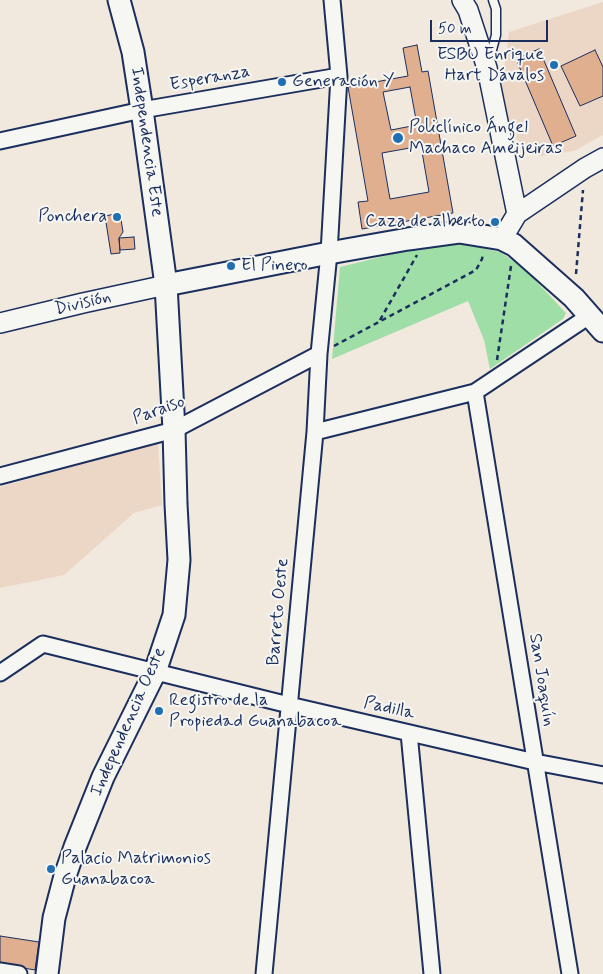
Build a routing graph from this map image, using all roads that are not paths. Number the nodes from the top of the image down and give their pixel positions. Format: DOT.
graph roads {
  1 [pos="119,0"];
  2 [pos="332,0"];
  3 [pos="462,0"];
  4 [pos="493,0"];
  5 [pos="487,68"];
  6 [pos="339,76"];
  7 [pos="142,110"];
  8 [pos="0,141"];
  9 [pos="603,158"];
  10 [pos="517,214"];
  11 [pos="501,240"];
  12 [pos="329,253"];
  13 [pos="166,285"];
  14 [pos="0,323"];
  15 [pos="596,323"];
  16 [pos="319,354"];
  17 [pos="475,392"];
  18 [pos="174,430"];
  19 [pos="315,432"];
  20 [pos="0,476"];
  21 [pos="156,672"];
  22 [pos="0,673"];
  23 [pos="288,706"];
  24 [pos="409,732"];
  25 [pos="535,762"];
  26 [pos="603,775"];
  27 [pos="0,971"];
  28 [pos="20,974"];
  29 [pos="47,974"];
  30 [pos="264,974"];
  31 [pos="432,974"];
  32 [pos="570,974"];
  1 -- 7 [label="main road, Independencia Este"];
  2 -- 6 [label="street, Barreto Oeste"];
  3 -- 5 [label="street"];
  4 -- 5 [label="lane"];
  5 -- 10 [label="street"];
  6 -- 7 [label="street, Esperanza"];
  6 -- 12 [label="street, Barreto Oeste"];
  7 -- 8 [label="street, Esperanza"];
  7 -- 13 [label="main road, Independencia Este"];
  9 -- 10 [label="street"];
  10 -- 11 [label="street"];
  11 -- 12 [label="main road"];
  11 -- 15 [label="main road"];
  12 -- 13 [label="main road"];
  12 -- 16 [label="street, Barreto Oeste"];
  13 -- 14 [label="street, División"];
  13 -- 18 [label="main road, Independencia Oeste"];
  15 -- 17 [label="street"];
  16 -- 18 [label="street, Paraiso"];
  16 -- 19 [label="street, Barreto Oeste"];
  17 -- 19 [label="street"];
  17 -- 25 [label="street, San Joaquín"];
  18 -- 20 [label="street, Paraiso"];
  18 -- 21 [label="main road, Independencia Oeste"];
  19 -- 23 [label="street, Barreto Oeste"];
  21 -- 22 [label="street, Padilla"];
  21 -- 23 [label="street, Padilla"];
  21 -- 29 [label="main road, Independencia Oeste"];
  23 -- 24 [label="street, Padilla"];
  23 -- 30 [label="street, Barreto Oeste"];
  24 -- 25 [label="street, Padilla"];
  24 -- 31 [label="street"];
  25 -- 26 [label="street, Padilla"];
  25 -- 32 [label="street, San Joaquín"];
  27 -- 28 [label="street"];
}
